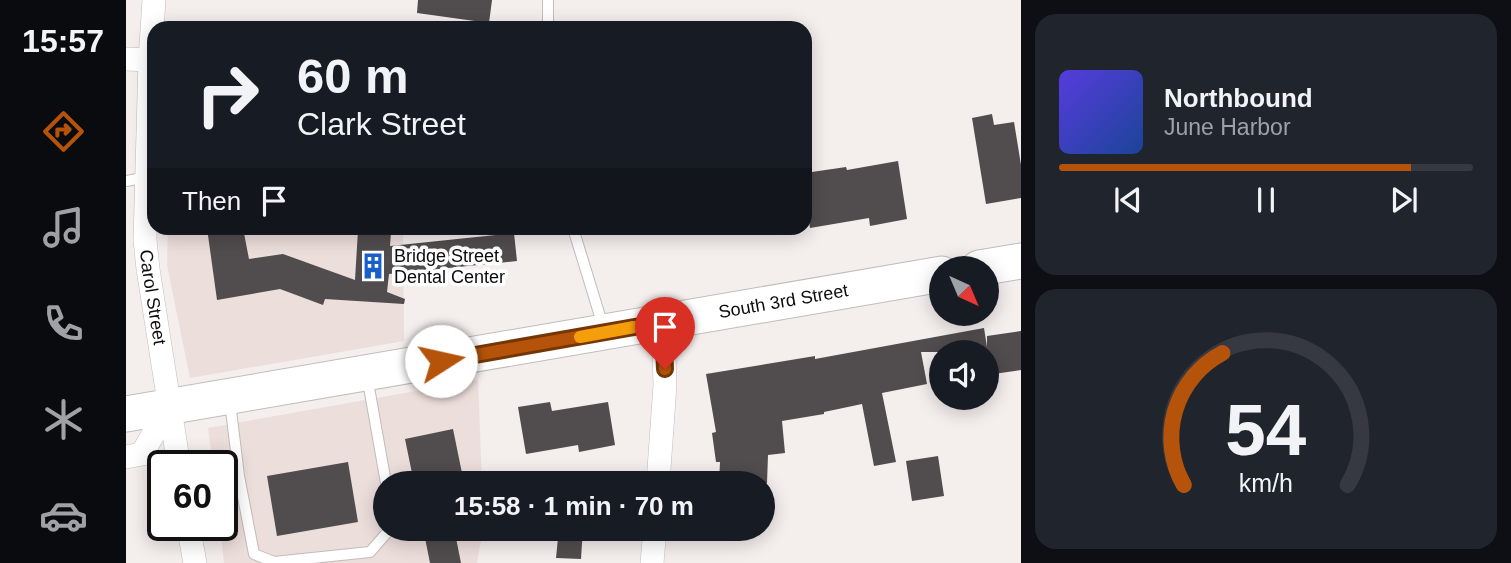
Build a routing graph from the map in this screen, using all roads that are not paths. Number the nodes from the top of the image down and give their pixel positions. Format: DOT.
graph roads {
  1 [pos="154,0"];
  2 [pos="548,0"];
  3 [pos="153,21"];
  4 [pos="548,21"];
  5 [pos="126,59"];
  6 [pos="147,60"];
  7 [pos="147,86"];
  8 [pos="136,179"];
  9 [pos="147,207"];
  10 [pos="147,230"];
  11 [pos="575,235"];
  12 [pos="1021,261"];
  13 [pos="999,265"];
  14 [pos="929,276"];
  15 [pos="663,322"];
  16 [pos="605,332"];
  17 [pos="366,373"];
  18 [pos="229,396"];
  19 [pos="169,406"];
  20 [pos="126,414"];
  21 [pos="176,450"];
  22 [pos="126,457"];
  23 [pos="384,471"];
  24 [pos="659,471"];
  25 [pos="191,541"];
  26 [pos="380,541"];
  27 [pos="654,541"];
  28 [pos="195,563"];
  29 [pos="652,563"];
  1 -- 3 [label="street, Carol Street"];
  2 -- 4 [label="lane"];
  5 -- 6 [label="street"];
  7 -- 8 [label="street, Carol Street"];
  8 -- 9 [label="street, Carol Street"];
  10 -- 19 [label="street, Carol Street"];
  11 -- 16 [label="lane"];
  12 -- 13 [label="main road"];
  14 -- 15 [label="main road, South 3rd Street"];
  15 -- 16 [label="main road, South 3rd Street"];
  15 -- 24 [label="street"];
  16 -- 17 [label="main road, South 3rd Street"];
  17 -- 18 [label="main road, South 3rd Street"];
  17 -- 23 [label="lane"];
  18 -- 19 [label="main road, South 3rd Street"];
  18 -- 26 [label="lane"];
  19 -- 20 [label="main road, South 3rd Street"];
  19 -- 21 [label="street, Carol Street"];
  19 -- 22 [label="street"];
  25 -- 28 [label="street"];
  27 -- 29 [label="street"];
}
